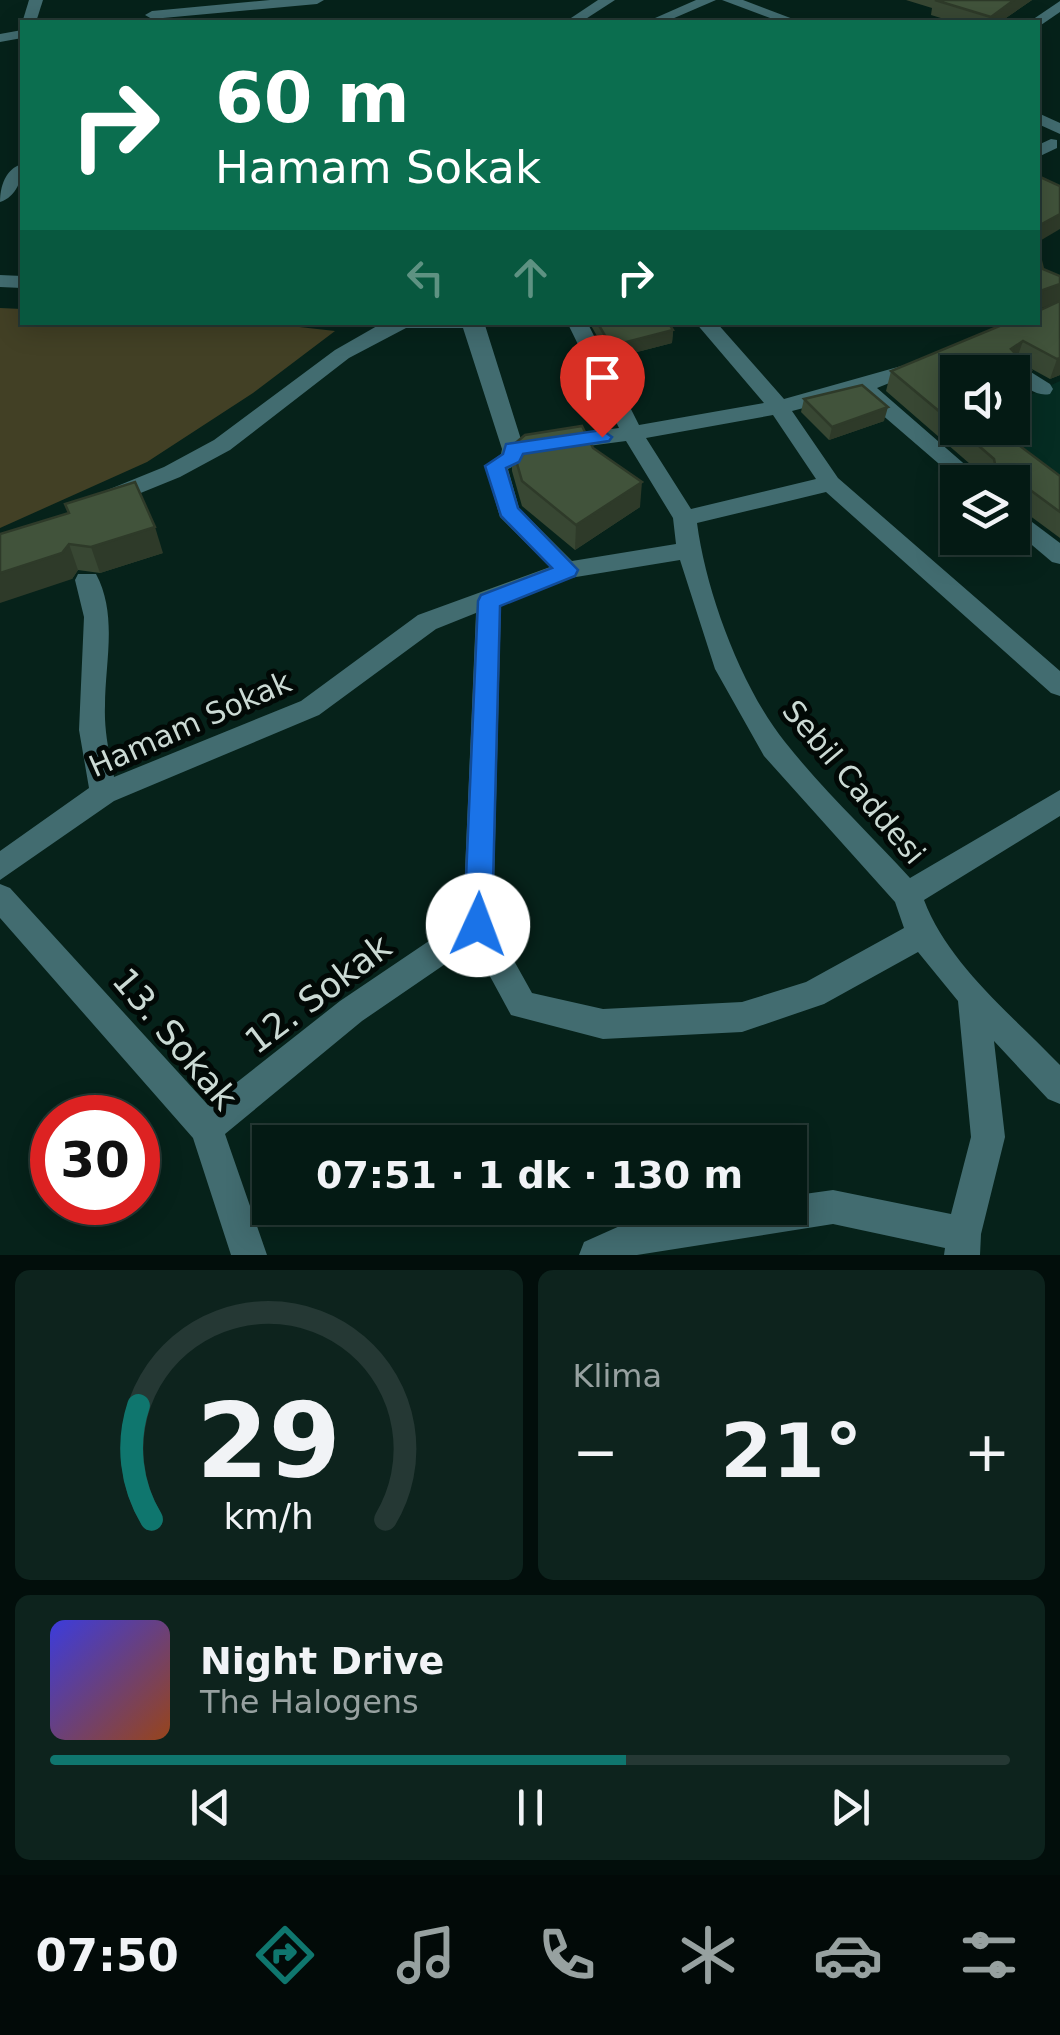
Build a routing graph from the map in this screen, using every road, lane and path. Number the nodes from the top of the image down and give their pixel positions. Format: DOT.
graph roads {
  1 [pos="317,0"];
  2 [pos="608,0"];
  3 [pos="708,0"];
  4 [pos="730,0"];
  5 [pos="1060,4"];
  6 [pos="151,13"];
  7 [pos="191,18"];
  8 [pos="575,20"];
  9 [pos="658,20"];
  10 [pos="788,20"];
  11 [pos="1039,20"];
  12 [pos="20,172"];
  13 [pos="0,197"];
  14 [pos="393,325"];
  15 [pos="474,325"];
  16 [pos="578,325"];
  17 [pos="708,325"];
  18 [pos="940,359"];
  19 [pos="1030,379"];
  20 [pos="864,388"];
  21 [pos="1043,389"];
  22 [pos="777,405"];
  23 [pos="632,433"];
  24 [pos="513,448"];
  25 [pos="954,465"];
  26 [pos="830,483"];
  27 [pos="88,505"];
  28 [pos="686,518"];
  29 [pos="1030,530"];
  30 [pos="690,550"];
  31 [pos="1060,555"];
  32 [pos="567,570"];
  33 [pos="86,580"];
  34 [pos="489,601"];
  35 [pos="1060,686"];
  36 [pos="104,793"];
  37 [pos="1060,802"];
  38 [pos="0,868"];
  39 [pos="906,895"];
  40 [pos="0,898"];
  41 [pos="478,925"];
  42 [pos="921,933"];
  43 [pos="973,996"];
  44 [pos="1060,1088"];
  45 [pos="206,1128"];
  46 [pos="962,1244"];
  47 [pos="249,1255"];
  48 [pos="598,1255"];
  1 -- 7 [label="street"];
  2 -- 8 [label="street"];
  3 -- 9 [label="street"];
  4 -- 10 [label="street"];
  5 -- 11 [label="street"];
  6 -- 7 [label="street"];
  12 -- 13 [label="street"];
  14 -- 27 [label="street"];
  15 -- 24 [label="street"];
  16 -- 23 [label="street, Sebil Caddesi"];
  17 -- 22 [label="street"];
  18 -- 20 [label="street"];
  19 -- 21 [label="street"];
  20 -- 22 [label="street"];
  20 -- 25 [label="street"];
  22 -- 23 [label="street"];
  22 -- 26 [label="street"];
  23 -- 24 [label="street"];
  23 -- 28 [label="street, Sebil Caddesi"];
  24 -- 32 [label="street"];
  26 -- 28 [label="street"];
  26 -- 35 [label="street"];
  28 -- 30 [label="street, Sebil Caddesi"];
  29 -- 31 [label="street"];
  30 -- 32 [label="street, Hamam Sokak"];
  30 -- 39 [label="street, Sebil Caddesi"];
  32 -- 34 [label="street, Hamam Sokak"];
  33 -- 36 [label="street"];
  34 -- 36 [label="street, Hamam Sokak"];
  34 -- 41 [label="street"];
  36 -- 38 [label="street, Hamam Sokak"];
  37 -- 39 [label="street"];
  39 -- 42 [label="street, Sebil Caddesi"];
  40 -- 45 [label="street, 13. Sokak"];
  41 -- 42 [label="street"];
  41 -- 45 [label="street, 12. Sokak"];
  42 -- 43 [label="street, Sebil Caddesi"];
  43 -- 44 [label="street, Sebil Caddesi"];
  43 -- 46 [label="street"];
  45 -- 47 [label="street, 13. Sokak"];
  46 -- 48 [label="street"];
}
